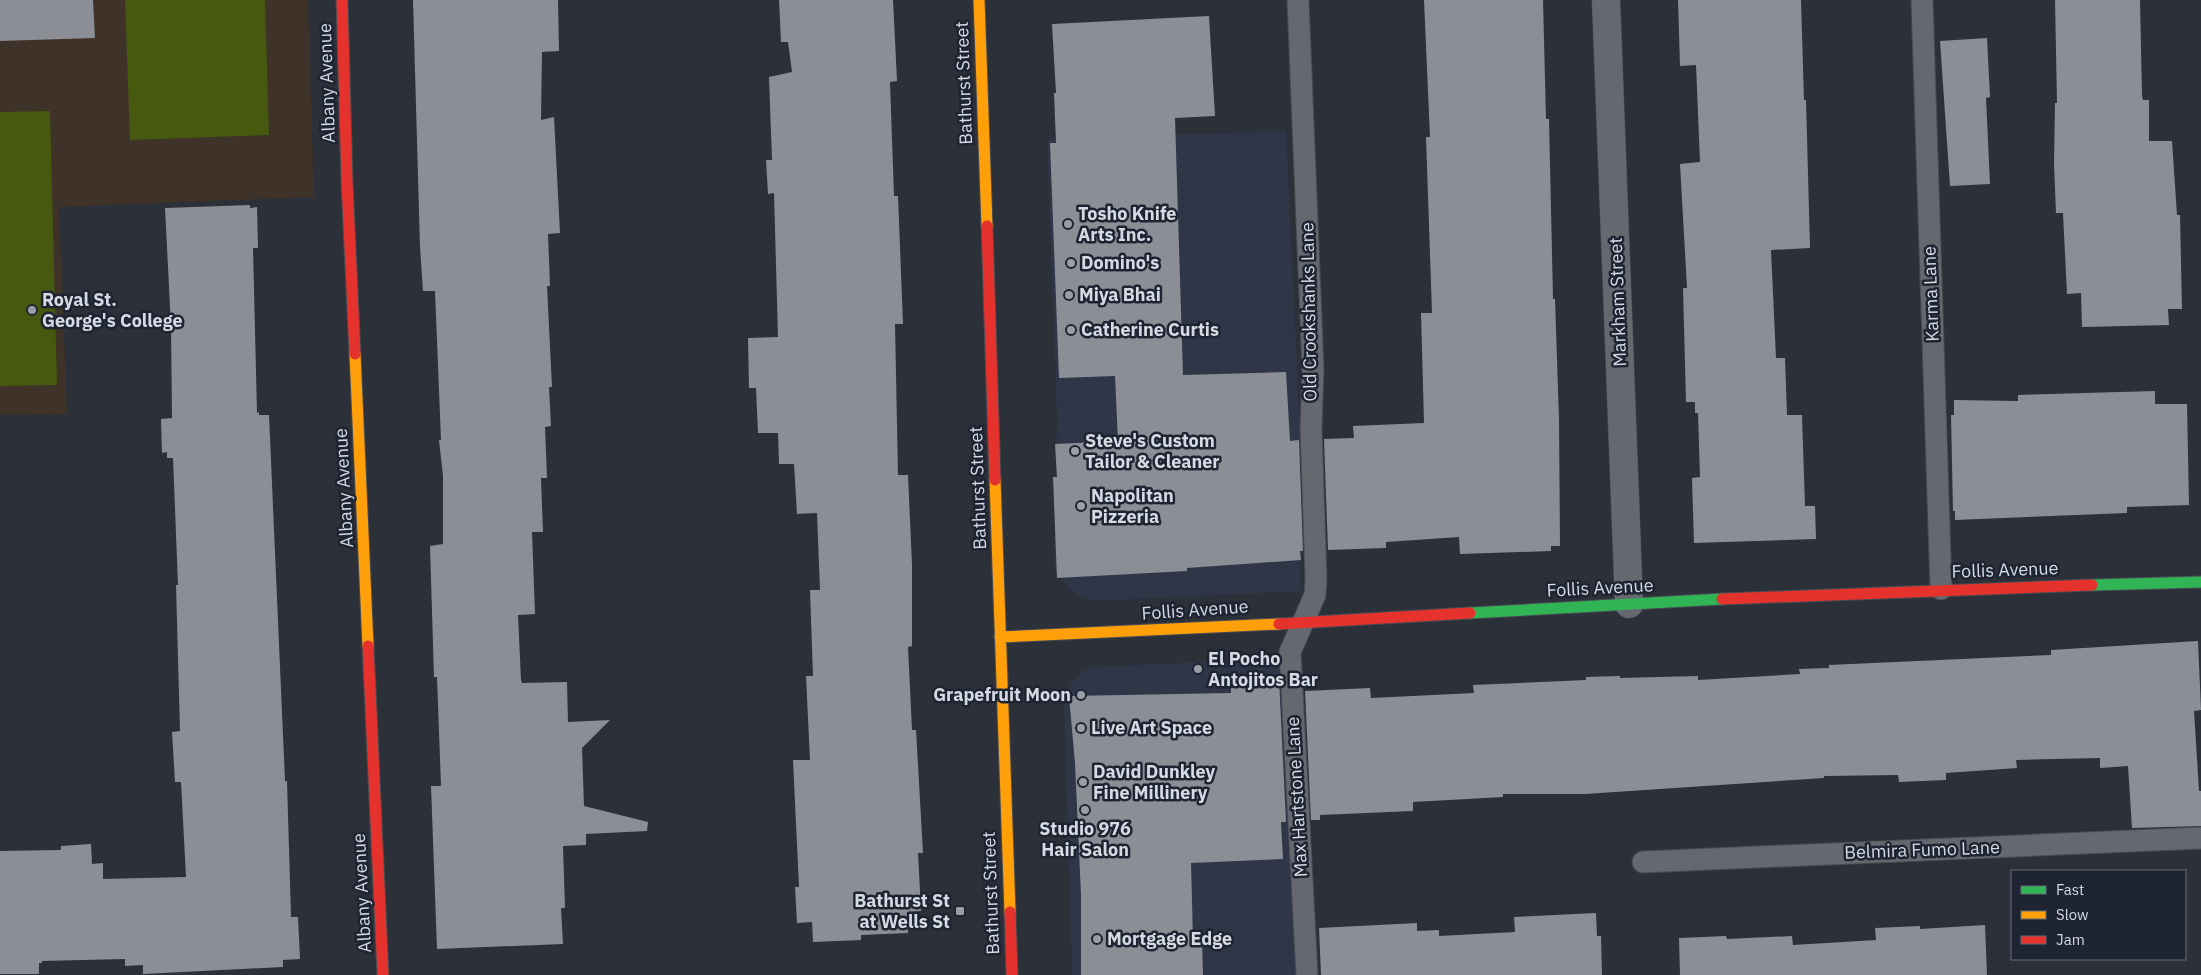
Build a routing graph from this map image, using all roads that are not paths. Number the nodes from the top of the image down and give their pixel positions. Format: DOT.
graph roads {
  1 [pos="342,0"];
  2 [pos="979,0"];
  3 [pos="1298,0"];
  4 [pos="1606,0"];
  5 [pos="1922,0"];
  6 [pos="2201,582"];
  7 [pos="1941,589"];
  8 [pos="1629,604"];
  9 [pos="1303,621"];
  10 [pos="1000,637"];
  11 [pos="2201,838"];
  12 [pos="1643,862"];
  13 [pos="383,975"];
  14 [pos="1012,975"];
  15 [pos="1307,975"];
  1 -- 13 [label="street, Albany Avenue"];
  2 -- 10 [label="street, Bathurst Street"];
  3 -- 9 [label="lane, Old Crookshanks Lane"];
  4 -- 8 [label="street, Markham Street"];
  5 -- 7 [label="lane, Karma Lane"];
  6 -- 7 [label="street, Follis Avenue"];
  7 -- 8 [label="street, Follis Avenue"];
  8 -- 9 [label="street, Follis Avenue"];
  9 -- 10 [label="street, Follis Avenue"];
  9 -- 15 [label="lane, Max Hartstone Lane"];
  10 -- 14 [label="street, Bathurst Street"];
  11 -- 12 [label="lane, Belmira Fumo Lane"];
}
